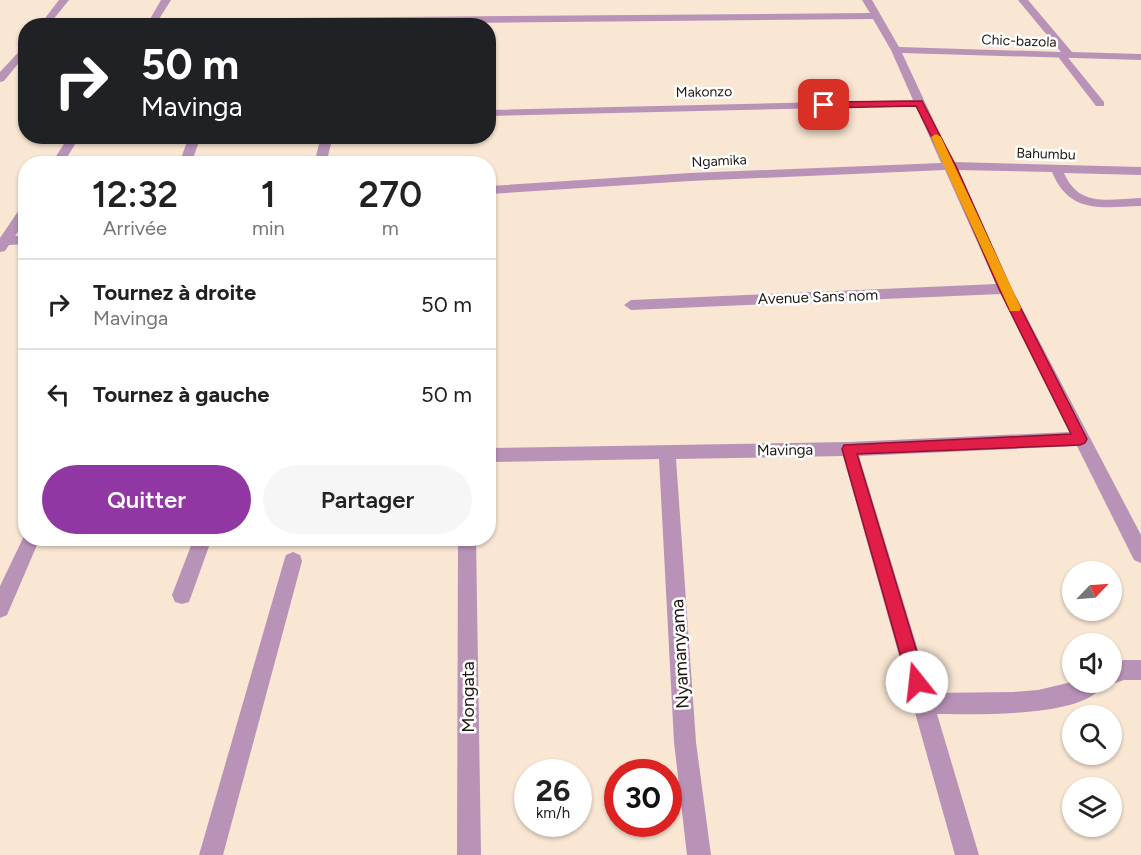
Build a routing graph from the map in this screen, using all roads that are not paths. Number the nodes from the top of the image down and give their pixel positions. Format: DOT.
graph roads {
  1 [pos="64,0"];
  2 [pos="166,0"];
  3 [pos="867,0"];
  4 [pos="1023,0"];
  5 [pos="875,16"];
  6 [pos="49,18"];
  7 [pos="155,18"];
  8 [pos="496,21"];
  9 [pos="896,50"];
  10 [pos="1066,56"];
  11 [pos="18,57"];
  12 [pos="1141,57"];
  13 [pos="0,79"];
  14 [pos="919,103"];
  15 [pos="1100,104"];
  16 [pos="496,113"];
  17 [pos="951,166"];
  18 [pos="1057,170"];
  19 [pos="1141,171"];
  20 [pos="496,190"];
  21 [pos="1141,202"];
  22 [pos="18,221"];
  23 [pos="18,241"];
  24 [pos="2,244"];
  25 [pos="1005,289"];
  26 [pos="631,305"];
  27 [pos="1080,439"];
  28 [pos="849,449"];
  29 [pos="668,452"];
  30 [pos="496,455"];
  31 [pos="27,546"];
  32 [pos="199,546"];
  33 [pos="467,546"];
  34 [pos="1141,554"];
  35 [pos="294,561"];
  36 [pos="182,595"];
  37 [pos="0,608"];
  38 [pos="1141,670"];
  39 [pos="1122,671"];
  40 [pos="1076,693"];
  41 [pos="923,704"];
  42 [pos="211,855"];
  43 [pos="469,855"];
  44 [pos="699,855"];
  45 [pos="967,855"];
  1 -- 6 [label="street"];
  2 -- 7 [label="street"];
  3 -- 5 [label="street"];
  4 -- 10 [label="street"];
  5 -- 8 [label="street"];
  5 -- 9 [label="street"];
  9 -- 10 [label="street, Chic-bazola"];
  9 -- 14 [label="street"];
  10 -- 12 [label="street, Chic-bazola"];
  10 -- 15 [label="lane"];
  11 -- 13 [label="street"];
  14 -- 16 [label="street, Makonzo"];
  14 -- 17 [label="street"];
  17 -- 18 [label="street, Bahumbu"];
  17 -- 20 [label="street, Ngamika"];
  17 -- 25 [label="street"];
  18 -- 19 [label="street, Bahumbu"];
  18 -- 21 [label="street"];
  22 -- 24 [label="street"];
  23 -- 24 [label="street"];
  25 -- 26 [label="street, Avenue Sans nom"];
  25 -- 27 [label="street"];
  27 -- 28 [label="street, Mavinga"];
  27 -- 34 [label="street"];
  28 -- 29 [label="street, Mavinga"];
  28 -- 41 [label="street"];
  29 -- 30 [label="street, Mavinga"];
  29 -- 44 [label="street, Nyamanyama"];
  31 -- 37 [label="street"];
  32 -- 36 [label="street"];
  33 -- 43 [label="street, Mongata"];
  35 -- 42 [label="street"];
  38 -- 39 [label="street"];
  40 -- 41 [label="street"];
  41 -- 45 [label="street"];
}
